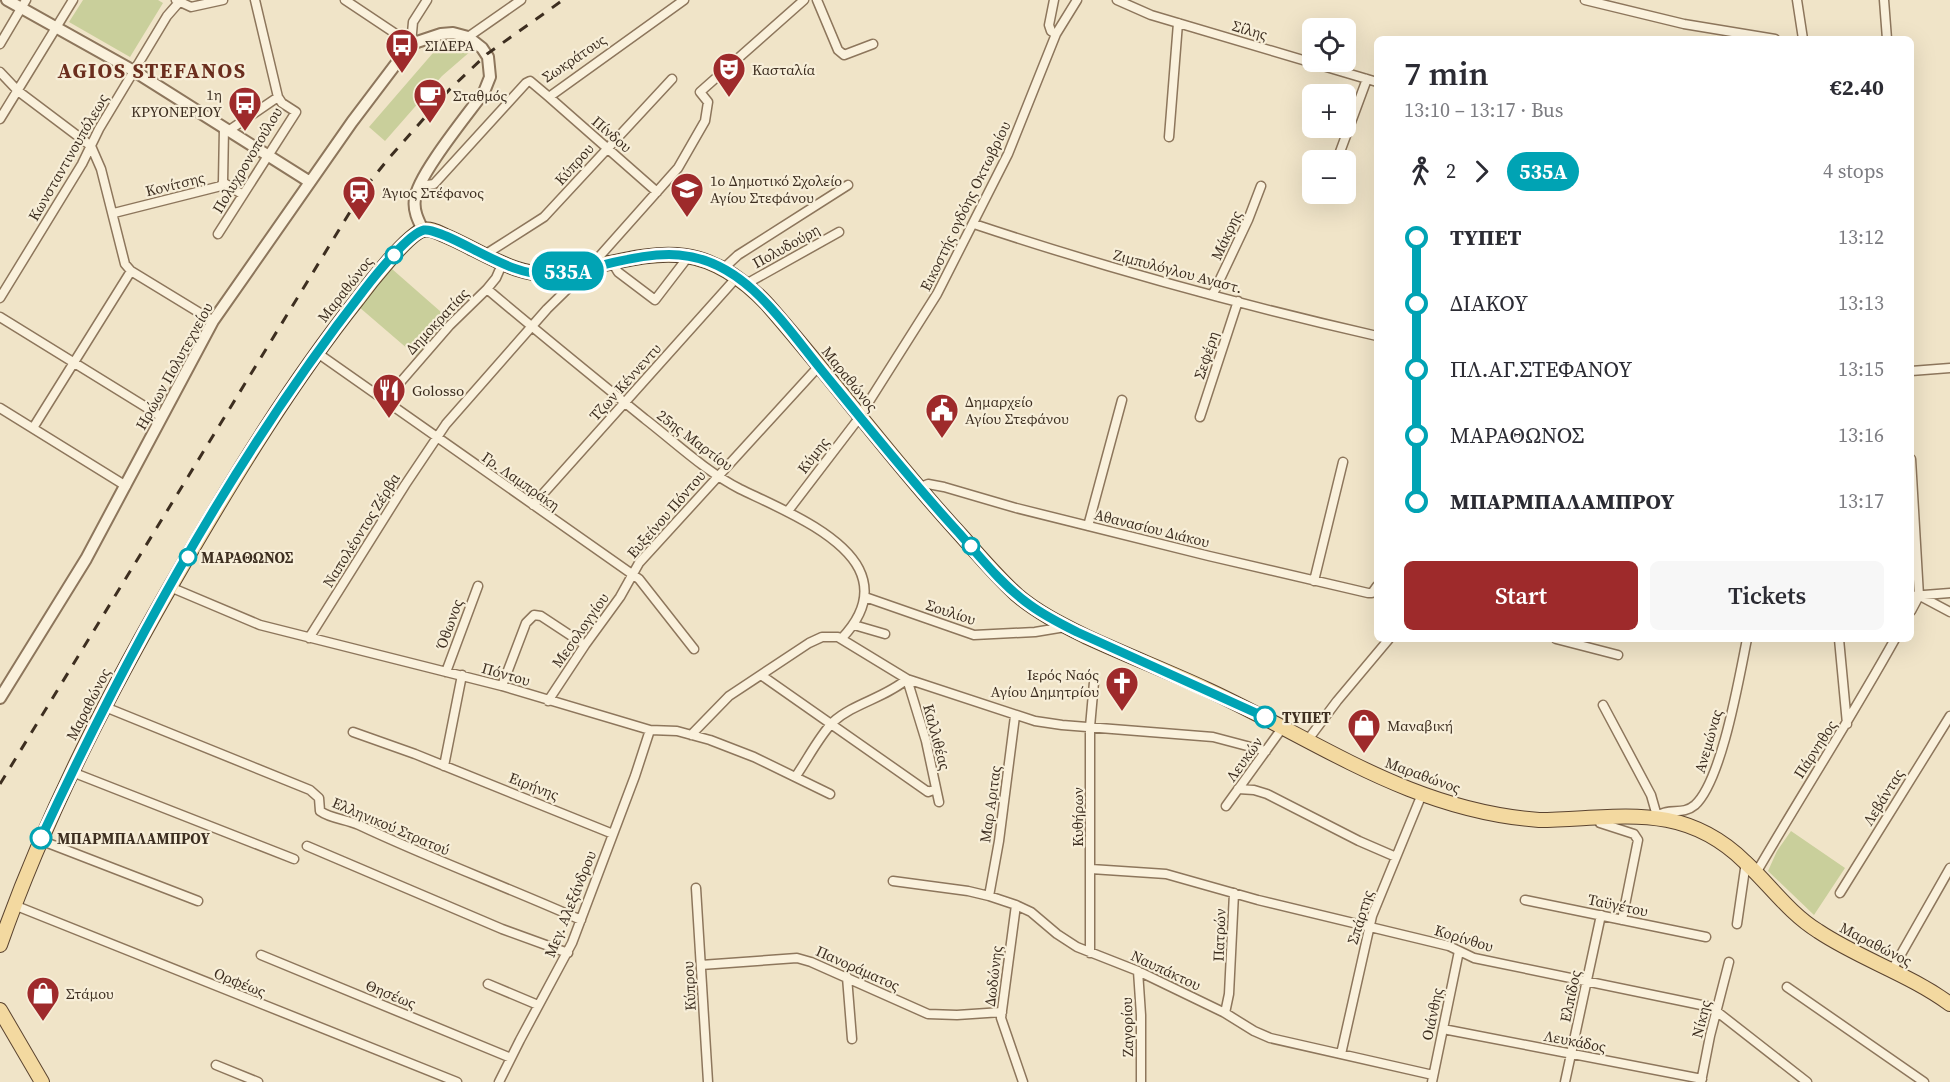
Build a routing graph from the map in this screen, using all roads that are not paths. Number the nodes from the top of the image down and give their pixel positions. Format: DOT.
graph roads {
  1 [pos="8,0"];
  2 [pos="73,0"];
  3 [pos="223,0"];
  4 [pos="255,0"];
  5 [pos="345,0"];
  6 [pos="428,0"];
  7 [pos="520,0"];
  8 [pos="684,0"];
  9 [pos="804,0"];
  10 [pos="817,0"];
  11 [pos="1054,0"];
  12 [pos="1077,0"];
  13 [pos="1117,0"];
  14 [pos="1585,0"];
  15 [pos="1797,0"];
  16 [pos="1884,0"];
  17 [pos="179,1"];
  18 [pos="1597,2"];
  19 [pos="24,4"];
  20 [pos="1178,23"];
  21 [pos="57,26"];
  22 [pos="1056,34"];
  23 [pos="1757,36"];
  24 [pos="1803,36"];
  25 [pos="1887,36"];
  26 [pos="468,37"];
  27 [pos="0,44"];
  28 [pos="411,44"];
  29 [pos="873,44"];
  30 [pos="134,71"];
  31 [pos="0,72"];
  32 [pos="672,79"];
  33 [pos="1366,79"];
  34 [pos="1374,81"];
  35 [pos="18,91"];
  36 [pos="549,96"];
  37 [pos="278,97"];
  38 [pos="0,119"];
  39 [pos="226,130"];
  40 [pos="1169,137"];
  41 [pos="91,146"];
  42 [pos="607,147"];
  43 [pos="1341,150"];
  44 [pos="268,156"];
  45 [pos="223,182"];
  46 [pos="310,182"];
  47 [pos="848,185"];
  48 [pos="420,186"];
  49 [pos="1261,186"];
  50 [pos="657,192"];
  51 [pos="243,195"];
  52 [pos="114,213"];
  53 [pos="974,224"];
  54 [pos="423,230"];
  55 [pos="839,232"];
  56 [pos="218,234"];
  57 [pos="486,254"];
  58 [pos="688,257"];
  59 [pos="503,262"];
  60 [pos="612,262"];
  61 [pos="590,267"];
  62 [pos="724,268"];
  63 [pos="131,271"];
  64 [pos="742,280"];
  65 [pos="487,289"];
  66 [pos="1213,294"];
  67 [pos="0,297"];
  68 [pos="1238,301"];
  69 [pos="0,317"];
  70 [pos="213,321"];
  71 [pos="531,326"];
  72 [pos="1374,335"];
  73 [pos="316,352"];
  74 [pos="74,363"];
  75 [pos="819,366"];
  76 [pos="1950,368"];
  77 [pos="1914,371"];
  78 [pos="1122,399"];
  79 [pos="386,400"];
  80 [pos="625,402"];
  81 [pos="1,412"];
  82 [pos="860,416"];
  83 [pos="162,417"];
  84 [pos="1200,417"];
  85 [pos="33,428"];
  86 [pos="436,437"];
  87 [pos="1343,462"];
  88 [pos="717,476"];
  89 [pos="126,486"];
  90 [pos="918,488"];
  91 [pos="533,505"];
  92 [pos="788,511"];
  93 [pos="1088,526"];
  94 [pos="1914,562"];
  95 [pos="633,575"];
  96 [pos="1314,581"];
  97 [pos="478,586"];
  98 [pos="170,587"];
  99 [pos="1374,590"];
  100 [pos="1950,592"];
  101 [pos="1915,596"];
  102 [pos="865,597"];
  103 [pos="1950,612"];
  104 [pos="854,625"];
  105 [pos="1067,627"];
  106 [pos="885,634"];
  107 [pos="309,638"];
  108 [pos="842,639"];
  109 [pos="1386,642"];
  110 [pos="1568,642"];
  111 [pos="1746,642"];
  112 [pos="1839,642"];
  113 [pos="1893,642"];
  114 [pos="585,645"];
  115 [pos="694,649"];
  116 [pos="1618,655"];
  117 [pos="446,672"];
  118 [pos="462,675"];
  119 [pos="761,675"];
  120 [pos="907,679"];
  121 [pos="1094,682"];
  122 [pos="502,686"];
  123 [pos="0,698"];
  124 [pos="548,701"];
  125 [pos="1604,705"];
  126 [pos="105,707"];
  127 [pos="1015,716"];
  128 [pos="1950,716"];
  129 [pos="832,723"];
  130 [pos="1847,724"];
  131 [pos="1090,727"];
  132 [pos="1283,727"];
  133 [pos="650,730"];
  134 [pos="353,732"];
  135 [pos="691,735"];
  136 [pos="1307,741"];
  137 [pos="1266,751"];
  138 [pos="444,766"];
  139 [pos="72,772"];
  140 [pos="796,776"];
  141 [pos="936,789"];
  142 [pos="1238,789"];
  143 [pos="1422,794"];
  144 [pos="830,795"];
  145 [pos="939,802"];
  146 [pos="1226,806"];
  147 [pos="1657,816"];
  148 [pos="1599,818"];
  149 [pos="613,834"];
  150 [pos="40,840"];
  151 [pos="307,846"];
  152 [pos="1396,857"];
  153 [pos="294,859"];
  154 [pos="1751,868"];
  155 [pos="1950,868"];
  156 [pos="1091,869"];
  157 [pos="893,882"];
  158 [pos="696,888"];
  159 [pos="1234,893"];
  160 [pos="1840,894"];
  161 [pos="989,896"];
  162 [pos="1525,900"];
  163 [pos="198,901"];
  164 [pos="14,905"];
  165 [pos="1016,905"];
  166 [pos="1600,915"];
  167 [pos="581,920"];
  168 [pos="1622,920"];
  169 [pos="1737,924"];
  170 [pos="1369,927"];
  171 [pos="1706,937"];
  172 [pos="0,945"];
  173 [pos="1459,951"];
  174 [pos="568,953"];
  175 [pos="1090,953"];
  176 [pos="261,955"];
  177 [pos="1729,962"];
  178 [pos="701,965"];
  179 [pos="1892,970"];
  180 [pos="1138,971"];
  181 [pos="847,977"];
  182 [pos="1587,980"];
  183 [pos="488,984"];
  184 [pos="1787,987"];
  185 [pos="1950,1004"];
  186 [pos="538,1005"];
  187 [pos="0,1010"];
  188 [pos="1716,1010"];
  189 [pos="1002,1012"];
  190 [pos="1226,1012"];
  191 [pos="1443,1029"];
  192 [pos="852,1039"];
  193 [pos="1341,1054"];
  194 [pos="1571,1054"];
  195 [pos="511,1058"];
  196 [pos="216,1065"];
  197 [pos="1433,1079"];
  198 [pos="1702,1081"];
  199 [pos="42,1082"];
  200 [pos="258,1082"];
  201 [pos="457,1082"];
  202 [pos="499,1082"];
  203 [pos="708,1082"];
  204 [pos="1023,1082"];
  205 [pos="1141,1082"];
  206 [pos="1565,1082"];
  207 [pos="1807,1082"];
  208 [pos="1924,1082"];
  1 -- 19 [label="street"];
  2 -- 21 [label="street"];
  3 -- 17 [label="street"];
  4 -- 37 [label="street, Πολυχρονοπούλου"];
  5 -- 28 [label="street"];
  6 -- 28 [label="street, Ηρώων Πολυτεχνείου"];
  7 -- 26 [label="street"];
  8 -- 36 [label="street, Σωκράτους"];
  9 -- 50 [label="street, Ναπολέοντος Ζέρβα"];
  10 -- 29 [label="street"];
  11 -- 22 [label="street"];
  12 -- 22 [label="street, Εικοστής ογδόης Οκτωβρίου"];
  13 -- 20 [label="street, Σίλης"];
  14 -- 18 [label="street"];
  15 -- 24 [label="street"];
  16 -- 25 [label="street"];
  17 -- 30 [label="street, Κωνσταντινουπόλεως"];
  18 -- 23 [label="street"];
  19 -- 21 [label="street"];
  19 -- 27 [label="street"];
  20 -- 33 [label="street, Σίλης"];
  20 -- 40 [label="street"];
  21 -- 30 [label="street"];
  21 -- 35 [label="street"];
  22 -- 53 [label="street, Εικοστής ογδόης Οκτωβρίου"];
  26 -- 28 [label="street"];
  26 -- 48 [label="street"];
  28 -- 46 [label="street, Ηρώων Πολυτεχνείου"];
  30 -- 39 [label="street"];
  30 -- 41 [label="street, Κωνσταντινουπόλεως"];
  31 -- 35 [label="street"];
  32 -- 42 [label="street, Κύπρου"];
  33 -- 34 [label="street, Σίλης"];
  33 -- 43 [label="street"];
  35 -- 38 [label="street"];
  35 -- 41 [label="street"];
  36 -- 42 [label="street, Πίνδου"];
  36 -- 48 [label="street, Σωκράτους"];
  37 -- 39 [label="street"];
  37 -- 44 [label="street, Πολυχρονοπούλου"];
  39 -- 44 [label="street"];
  39 -- 45 [label="street, Κονίτσης"];
  41 -- 52 [label="street"];
  41 -- 67 [label="street, Κωνσταντινουπόλεως"];
  42 -- 50 [label="street, Πίνδου"];
  42 -- 57 [label="street, Κύπρου"];
  44 -- 46 [label="street"];
  44 -- 51 [label="street, Πολυχρονοπούλου"];
  45 -- 51 [label="street"];
  45 -- 52 [label="street, Κονίτσης"];
  46 -- 70 [label="street, Ηρώων Πολυτεχνείου"];
  47 -- 62 [label="street"];
  48 -- 54 [label="street"];
  49 -- 66 [label="street, Μάκρης"];
  50 -- 61 [label="street, Ναπολέοντος Ζέρβα"];
  51 -- 56 [label="street, Πολυχρονοπούλου"];
  52 -- 63 [label="street"];
  53 -- 66 [label="street, Ζιμπυλόγλου Αναστ."];
  53 -- 82 [label="street, Εικοστής ογδόης Οκτωβρίου"];
  54 -- 57 [label="main road, Μαραθώνος"];
  54 -- 73 [label="main road, Μαραθώνος"];
  55 -- 64 [label="street, Πολυδούρη"];
  57 -- 59 [label="main road, Μαραθώνος"];
  58 -- 60 [label="main road, Μαραθώνος"];
  58 -- 60 [label="street"];
  58 -- 62 [label="main road, Μαραθώνος"];
  59 -- 61 [label="main road, Μαραθώνος"];
  59 -- 65 [label="street"];
  60 -- 61 [label="main road, Μαραθώνος"];
  61 -- 71 [label="street, Ναπολέοντος Ζέρβα"];
  62 -- 64 [label="main road, Μαραθώνος"];
  63 -- 70 [label="street"];
  63 -- 74 [label="street"];
  64 -- 75 [label="main road, Μαραθώνος"];
  64 -- 80 [label="street, Τζων Κέννεντυ"];
  65 -- 71 [label="street, 25ης Μαρτίου"];
  65 -- 79 [label="street, Δημοκρατίας"];
  66 -- 68 [label="street, Ζιμπυλόγλου Αναστ."];
  68 -- 72 [label="street, Ζιμπυλόγλου Αναστ."];
  68 -- 84 [label="street, Σεφέρη"];
  69 -- 74 [label="street"];
  70 -- 83 [label="street, Ηρώων Πολυτεχνείου"];
  71 -- 80 [label="street, 25ης Μαρτίου"];
  71 -- 86 [label="street, Ναπολέοντος Ζέρβα"];
  73 -- 79 [label="street, Γρ. Λαμπράκη"];
  73 -- 98 [label="main road, Μαραθώνος"];
  74 -- 83 [label="street"];
  74 -- 85 [label="street"];
  75 -- 82 [label="main road, Μαραθώνος"];
  75 -- 88 [label="street, Ευξείνου Πόντου"];
  76 -- 77 [label="street"];
  78 -- 93 [label="street"];
  79 -- 86 [label="street, Γρ. Λαμπράκη"];
  80 -- 88 [label="street, 25ης Μαρτίου"];
  80 -- 91 [label="street, Τζων Κέννεντυ"];
  81 -- 85 [label="street"];
  82 -- 90 [label="main road, Μαραθώνος"];
  82 -- 92 [label="street, Κύμης"];
  83 -- 89 [label="street, Ηρώων Πολυτεχνείου"];
  85 -- 89 [label="street"];
  86 -- 91 [label="street, Γρ. Λαμπράκη"];
  86 -- 107 [label="street, Ναπολέοντος Ζέρβα"];
  87 -- 96 [label="street"];
  88 -- 92 [label="street, 25ης Μαρτίου"];
  88 -- 95 [label="street, Ευξείνου Πόντου"];
  89 -- 123 [label="street, Ηρώων Πολυτεχνείου"];
  90 -- 93 [label="street, Αθανασίου Διάκου"];
  90 -- 105 [label="main road, Μαραθώνος"];
  91 -- 95 [label="street, Γρ. Λαμπράκη"];
  92 -- 102 [label="street, 25ης Μαρτίου"];
  93 -- 96 [label="street, Αθανασίου Διάκου"];
  94 -- 101 [label="street"];
  95 -- 114 [label="street, Μεσολογγίου"];
  95 -- 115 [label="street, Γρ. Λαμπράκη"];
  96 -- 99 [label="street, Αθανασίου Διάκου"];
  97 -- 117 [label="street, Όθωνος"];
  98 -- 107 [label="street, Πόντου"];
  98 -- 126 [label="main road, Μαραθώνος"];
  100 -- 101 [label="street"];
  101 -- 103 [label="street"];
  102 -- 104 [label="street"];
  102 -- 105 [label="street, Σουλίου"];
  104 -- 106 [label="street"];
  104 -- 108 [label="street"];
  105 -- 132 [label="main road, Μαραθώνος"];
  107 -- 117 [label="street, Πόντου"];
  108 -- 119 [label="street"];
  108 -- 120 [label="street"];
  109 -- 136 [label="street"];
  110 -- 116 [label="street"];
  111 -- 147 [label="street, Ανεμώνας"];
  112 -- 130 [label="street"];
  113 -- 130 [label="street, Πάρνηθος"];
  114 -- 122 [label="street"];
  114 -- 124 [label="street, Μεσολογγίου"];
  117 -- 118 [label="street, Πόντου"];
  118 -- 122 [label="street, Πόντου"];
  118 -- 138 [label="street"];
  119 -- 129 [label="street"];
  119 -- 135 [label="street"];
  120 -- 127 [label="street"];
  120 -- 129 [label="street"];
  120 -- 141 [label="street, Καλλιθέας"];
  121 -- 131 [label="street, Κυθήρων"];
  122 -- 124 [label="street, Πόντου"];
  124 -- 133 [label="street, Πόντου"];
  125 -- 147 [label="street"];
  126 -- 139 [label="main road, Μαραθώνος"];
  126 -- 167 [label="street, Ελληνικού Στρατού"];
  127 -- 131 [label="street"];
  127 -- 161 [label="street, Μαρ Αριτας"];
  128 -- 160 [label="street, Λεβάντας"];
  129 -- 140 [label="street"];
  129 -- 141 [label="street"];
  130 -- 154 [label="street, Πάρνηθος"];
  131 -- 137 [label="street"];
  131 -- 156 [label="street, Κυθήρων"];
  132 -- 136 [label="main road, Μαραθώνος"];
  132 -- 137 [label="street, Λευκών"];
  133 -- 135 [label="street, Πόντου"];
  133 -- 149 [label="street, Μεγ. Αλεξάνδρου"];
  134 -- 138 [label="street, Ειρήνης"];
  135 -- 140 [label="street, Πόντου"];
  136 -- 143 [label="main road, Μαραθώνος"];
  137 -- 142 [label="street, Λευκών"];
  138 -- 149 [label="street, Ειρήνης"];
  139 -- 150 [label="main road, Μαραθώνος"];
  139 -- 153 [label="street"];
  140 -- 144 [label="street, Πόντου"];
  141 -- 145 [label="street, Καλλιθέας"];
  142 -- 146 [label="street, Λευκών"];
  142 -- 152 [label="street"];
  143 -- 148 [label="main road, Μαραθώνος"];
  143 -- 152 [label="street, Σπάρτης"];
  147 -- 148 [label="main road, Μαραθώνος"];
  147 -- 154 [label="main road, Μαραθώνος"];
  148 -- 168 [label="street"];
  149 -- 167 [label="street, Μεγ. Αλεξάνδρου"];
  150 -- 163 [label="street"];
  150 -- 164 [label="main road, Μαραθώνος"];
  151 -- 174 [label="street"];
  152 -- 170 [label="street, Σπάρτης"];
  154 -- 169 [label="street"];
  154 -- 179 [label="main road, Μαραθώνος"];
  155 -- 179 [label="street"];
  156 -- 159 [label="street, Κορίνθου"];
  156 -- 175 [label="street, Κυθήρων"];
  157 -- 161 [label="street, Ναυπάκτου"];
  158 -- 178 [label="street, Κύπρου"];
  159 -- 170 [label="street, Κορίνθου"];
  159 -- 190 [label="street, Πατρών"];
  161 -- 165 [label="street, Ναυπάκτου"];
  162 -- 166 [label="street, Ταϋγέτου"];
  164 -- 172 [label="main road, Μαραθώνος"];
  164 -- 201 [label="street, Ορφέως"];
  165 -- 175 [label="street, Ναυπάκτου"];
  165 -- 189 [label="street, Δωδώνης"];
  166 -- 168 [label="street, Ταϋγέτου"];
  166 -- 182 [label="street, Ελπίδος"];
  167 -- 174 [label="street, Μεγ. Αλεξάνδρου"];
  168 -- 171 [label="street, Ταϋγέτου"];
  170 -- 173 [label="street, Κορίνθου"];
  170 -- 193 [label="street, Σπάρτης"];
  173 -- 182 [label="street, Κορίνθου"];
  173 -- 191 [label="street, Οιάνθης"];
  174 -- 186 [label="street, Μεγ. Αλεξάνδρου"];
  175 -- 180 [label="street, Ναυπάκτου"];
  176 -- 195 [label="street, Θησέως"];
  177 -- 188 [label="street, Νίκης"];
  178 -- 181 [label="street, Πανοράματος"];
  178 -- 203 [label="street, Κύπρου"];
  179 -- 185 [label="main road, Μαραθώνος"];
  180 -- 190 [label="street, Ναυπάκτου"];
  180 -- 205 [label="street, Ζαγορίου"];
  181 -- 189 [label="street, Πανοράματος"];
  181 -- 192 [label="street"];
  182 -- 188 [label="street, Κορίνθου"];
  182 -- 194 [label="street, Ελπίδος"];
  183 -- 186 [label="street"];
  184 -- 208 [label="street"];
  186 -- 195 [label="street, Μεγ. Αλεξάνδρου"];
  187 -- 199 [label="main road"];
  188 -- 198 [label="street, Νίκης"];
  188 -- 207 [label="street, Κορίνθου"];
  189 -- 204 [label="street, Δωδώνης"];
  190 -- 193 [label="street, Ναυπάκτου"];
  191 -- 194 [label="street, Λευκάδος"];
  191 -- 197 [label="street, Οιάνθης"];
  193 -- 197 [label="street, Ναυπάκτου"];
  194 -- 198 [label="street, Λευκάδος"];
  194 -- 206 [label="street, Ελπίδος"];
  195 -- 202 [label="street, Μεγ. Αλεξάνδρου"];
  196 -- 200 [label="street"];
}
